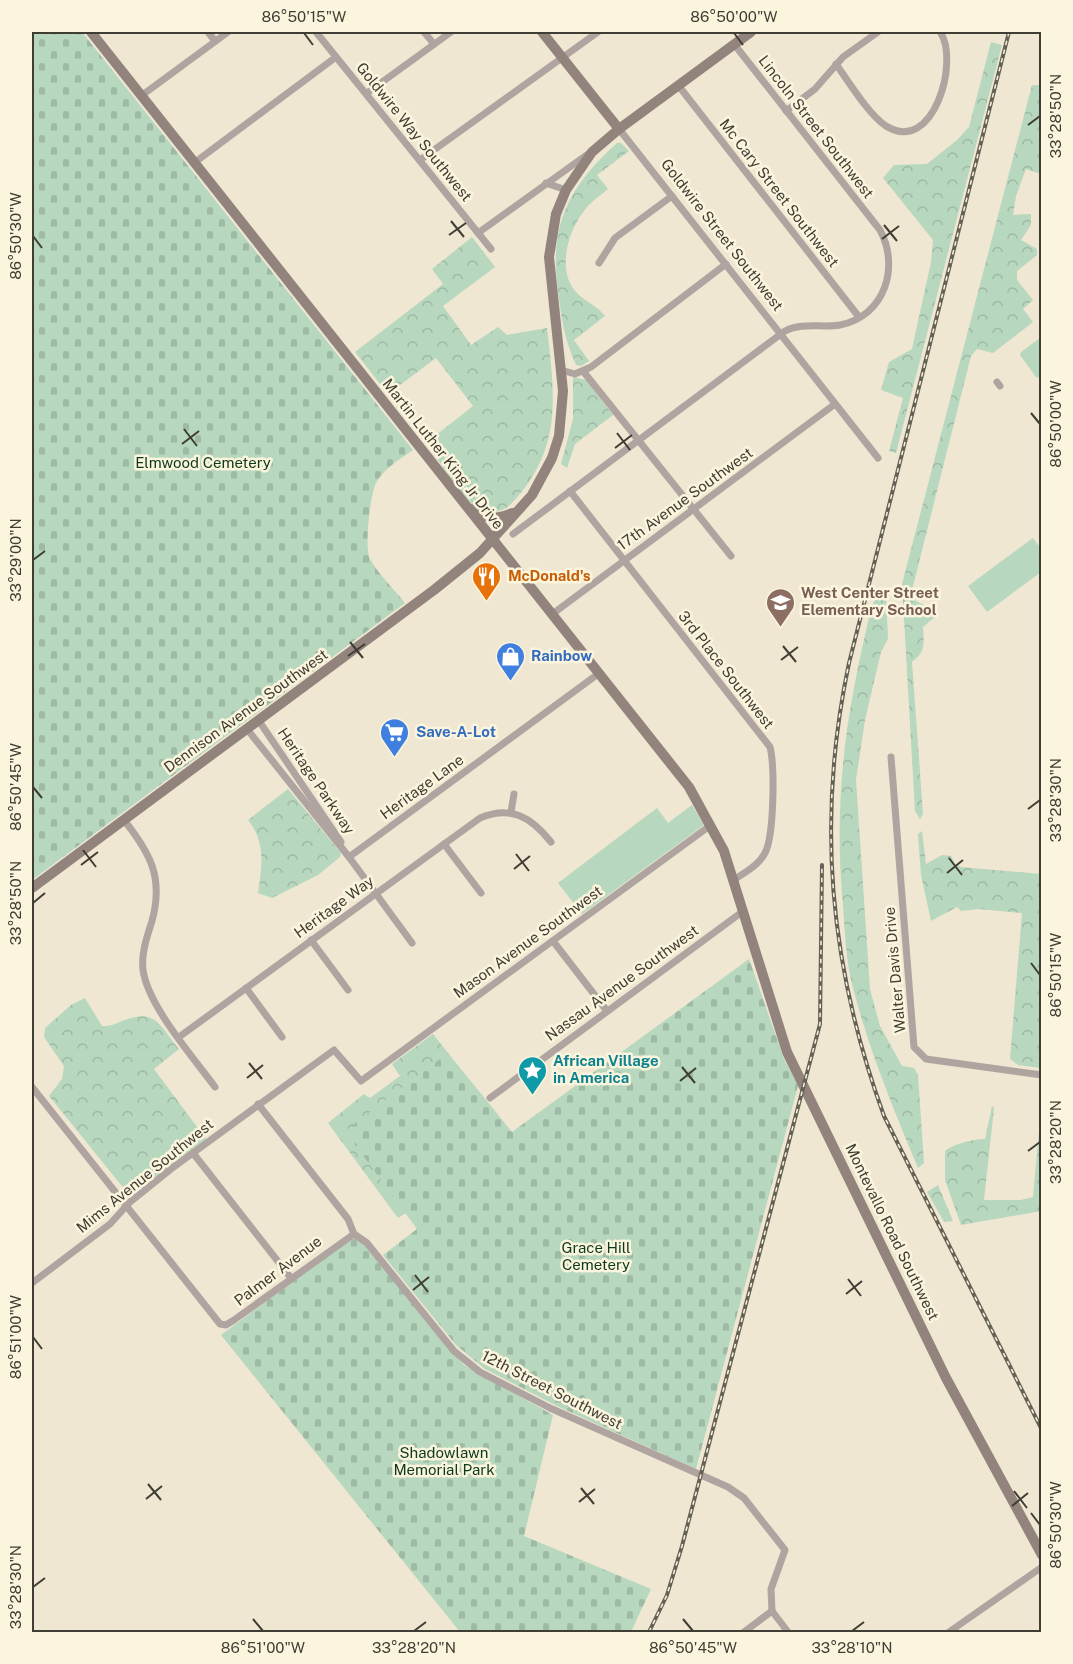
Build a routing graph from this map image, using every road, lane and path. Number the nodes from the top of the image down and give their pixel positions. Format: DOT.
graph roads {
  1 [pos="91,32"];
  2 [pos="208,32"];
  3 [pos="228,32"];
  4 [pos="316,32"];
  5 [pos="424,32"];
  6 [pos="451,32"];
  7 [pos="542,32"];
  8 [pos="598,32"];
  9 [pos="751,32"];
  10 [pos="878,32"];
  11 [pos="940,32"];
  12 [pos="215,41"];
  13 [pos="434,44"];
  14 [pos="734,44"];
  15 [pos="562,56"];
  16 [pos="336,57"];
  17 [pos="836,64"];
  18 [pos="678,85"];
  19 [pos="367,93"];
  20 [pos="141,96"];
  21 [pos="786,111"];
  22 [pos="619,129"];
  23 [pos="592,152"];
  24 [pos="420,160"];
  25 [pos="194,163"];
  26 [pos="546,183"];
  27 [pos="566,190"];
  28 [pos="672,196"];
  29 [pos="478,233"];
  30 [pos="491,249"];
  31 [pos="598,264"];
  32 [pos="726,264"];
  33 [pos="859,317"];
  34 [pos="781,334"];
  35 [pos="561,370"];
  36 [pos="583,370"];
  37 [pos="835,404"];
  38 [pos="639,441"];
  39 [pos="878,458"];
  40 [pos="570,491"];
  41 [pos="465,506"];
  42 [pos="693,510"];
  43 [pos="516,512"];
  44 [pos="513,534"];
  45 [pos="491,538"];
  46 [pos="731,556"];
  47 [pos="624,561"];
  48 [pos="551,615"];
  49 [pos="598,674"];
  50 [pos="259,721"];
  51 [pos="247,729"];
  52 [pos="891,757"];
  53 [pos="514,794"];
  54 [pos="511,812"];
  55 [pos="124,820"];
  56 [pos="711,825"];
  57 [pos="551,842"];
  58 [pos="444,844"];
  59 [pos="349,857"];
  60 [pos="734,880"];
  61 [pos="32,888"];
  62 [pos="481,892"];
  63 [pos="376,894"];
  64 [pos="742,912"];
  65 [pos="311,940"];
  66 [pos="553,941"];
  67 [pos="412,943"];
  68 [pos="246,988"];
  69 [pos="348,990"];
  70 [pos="607,1011"];
  71 [pos="179,1037"];
  72 [pos="282,1037"];
  73 [pos="334,1050"];
  74 [pos="1041,1075"];
  75 [pos="32,1087"];
  76 [pos="215,1087"];
  77 [pos="490,1098"];
  78 [pos="258,1104"];
  79 [pos="193,1153"];
  80 [pos="127,1206"];
  81 [pos="354,1234"];
  82 [pos="291,1278"];
  83 [pos="32,1282"];
  84 [pos="1041,1555"];
  85 [pos="1041,1567"];
  86 [pos="772,1611"];
  87 [pos="744,1632"];
  88 [pos="788,1632"];
  89 [pos="949,1632"];
  1 -- 20 [label="main road, Martin Luther King Jr Drive"];
  2 -- 12 [label="street"];
  3 -- 12 [label="street"];
  4 -- 16 [label="street, Goldwire Way Southwest"];
  5 -- 13 [label="street"];
  6 -- 13 [label="street"];
  7 -- 15 [label="main road, Goldwire Street Southwest"];
  8 -- 15 [label="street"];
  9 -- 14 [label="main road, Dennison Avenue Southwest"];
  10 -- 17 [label="street"];
  11 -- 17 [label="street"];
  12 -- 20 [label="street"];
  13 -- 19 [label="street"];
  14 -- 18 [label="main road, Dennison Avenue Southwest"];
  14 -- 21 [label="street, Lincoln Street Southwest"];
  15 -- 22 [label="main road, Goldwire Street Southwest"];
  15 -- 24 [label="street"];
  16 -- 19 [label="street, Goldwire Way Southwest"];
  16 -- 25 [label="street"];
  17 -- 21 [label="street"];
  18 -- 22 [label="main road, Dennison Avenue Southwest"];
  18 -- 33 [label="street, Mc Cary Street Southwest"];
  19 -- 24 [label="street, Goldwire Way Southwest"];
  20 -- 25 [label="main road, Martin Luther King Jr Drive"];
  21 -- 33 [label="street, Lincoln Street Southwest"];
  22 -- 23 [label="main road, Dennison Avenue Southwest"];
  22 -- 28 [label="street, Goldwire Street Southwest"];
  23 -- 26 [label="street"];
  23 -- 27 [label="main road, Dennison Avenue Southwest"];
  24 -- 29 [label="street, Goldwire Way Southwest"];
  25 -- 41 [label="main road, Martin Luther King Jr Drive"];
  26 -- 27 [label="street"];
  26 -- 29 [label="street"];
  27 -- 35 [label="main road, Dennison Avenue Southwest"];
  28 -- 31 [label="street"];
  28 -- 32 [label="street, Goldwire Street Southwest"];
  29 -- 30 [label="street, Goldwire Way Southwest"];
  32 -- 34 [label="street, Goldwire Street Southwest"];
  32 -- 36 [label="street"];
  33 -- 34 [label="street"];
  34 -- 37 [label="street, Goldwire Street Southwest"];
  34 -- 38 [label="street"];
  35 -- 36 [label="street"];
  35 -- 43 [label="main road, Dennison Avenue Southwest"];
  36 -- 38 [label="street"];
  37 -- 39 [label="street, Goldwire Street Southwest"];
  37 -- 42 [label="street, 17th Avenue Southwest"];
  38 -- 40 [label="street"];
  38 -- 42 [label="street"];
  40 -- 44 [label="street"];
  40 -- 47 [label="street, 3rd Place Southwest"];
  41 -- 43 [label="main road"];
  41 -- 45 [label="main road, Martin Luther King Jr Drive"];
  42 -- 46 [label="street"];
  42 -- 47 [label="street, 17th Avenue Southwest"];
  43 -- 45 [label="main road, Dennison Avenue Southwest"];
  45 -- 48 [label="main road, Martin Luther King Jr Drive"];
  45 -- 50 [label="main road, Dennison Avenue Southwest"];
  47 -- 48 [label="street, 17th Avenue Southwest"];
  47 -- 60 [label="street, 3rd Place Southwest"];
  48 -- 49 [label="main road, Martin Luther King Jr Drive"];
  49 -- 56 [label="main road, Martin Luther King Jr Drive"];
  49 -- 59 [label="street, Heritage Lane"];
  50 -- 51 [label="main road, Dennison Avenue Southwest"];
  50 -- 59 [label="street, Heritage Parkway"];
  51 -- 55 [label="main road, Dennison Avenue Southwest"];
  51 -- 59 [label="street, Heritage Parkway"];
  52 -- 74 [label="street, Walter Davis Drive"];
  53 -- 54 [label="street"];
  54 -- 57 [label="street"];
  54 -- 58 [label="street, Heritage Way"];
  55 -- 61 [label="main road, Dennison Avenue Southwest"];
  55 -- 71 [label="street"];
  56 -- 60 [label="main road, Martin Luther King Jr Drive"];
  56 -- 66 [label="street, Mason Avenue Southwest"];
  58 -- 62 [label="street"];
  58 -- 63 [label="street, Heritage Way"];
  59 -- 63 [label="street, Heritage Parkway"];
  60 -- 64 [label="main road, Martin Luther King Jr Drive"];
  63 -- 65 [label="street, Heritage Way"];
  63 -- 67 [label="street, Heritage Parkway"];
  64 -- 70 [label="street, Nassau Avenue Southwest"];
  64 -- 84 [label="main road, Montevallo Road Southwest"];
  65 -- 68 [label="street, Heritage Way"];
  65 -- 69 [label="street"];
  66 -- 70 [label="street"];
  66 -- 73 [label="street, Mason Avenue Southwest"];
  68 -- 71 [label="street, Heritage Way"];
  68 -- 72 [label="street"];
  70 -- 77 [label="street, Nassau Avenue Southwest"];
  71 -- 76 [label="street"];
  73 -- 78 [label="street, Mims Avenue Southwest"];
  75 -- 80 [label="street"];
  78 -- 79 [label="street, Mims Avenue Southwest"];
  78 -- 81 [label="street, 12th Street Southwest"];
  79 -- 80 [label="street, Mims Avenue Southwest"];
  79 -- 82 [label="street"];
  80 -- 82 [label="street, Palmer Avenue"];
  80 -- 83 [label="street, Mims Avenue Southwest"];
  81 -- 82 [label="street, Palmer Avenue"];
  81 -- 86 [label="street, 12th Street Southwest"];
  85 -- 89 [label="street"];
  86 -- 87 [label="street"];
  86 -- 88 [label="street"];
}
